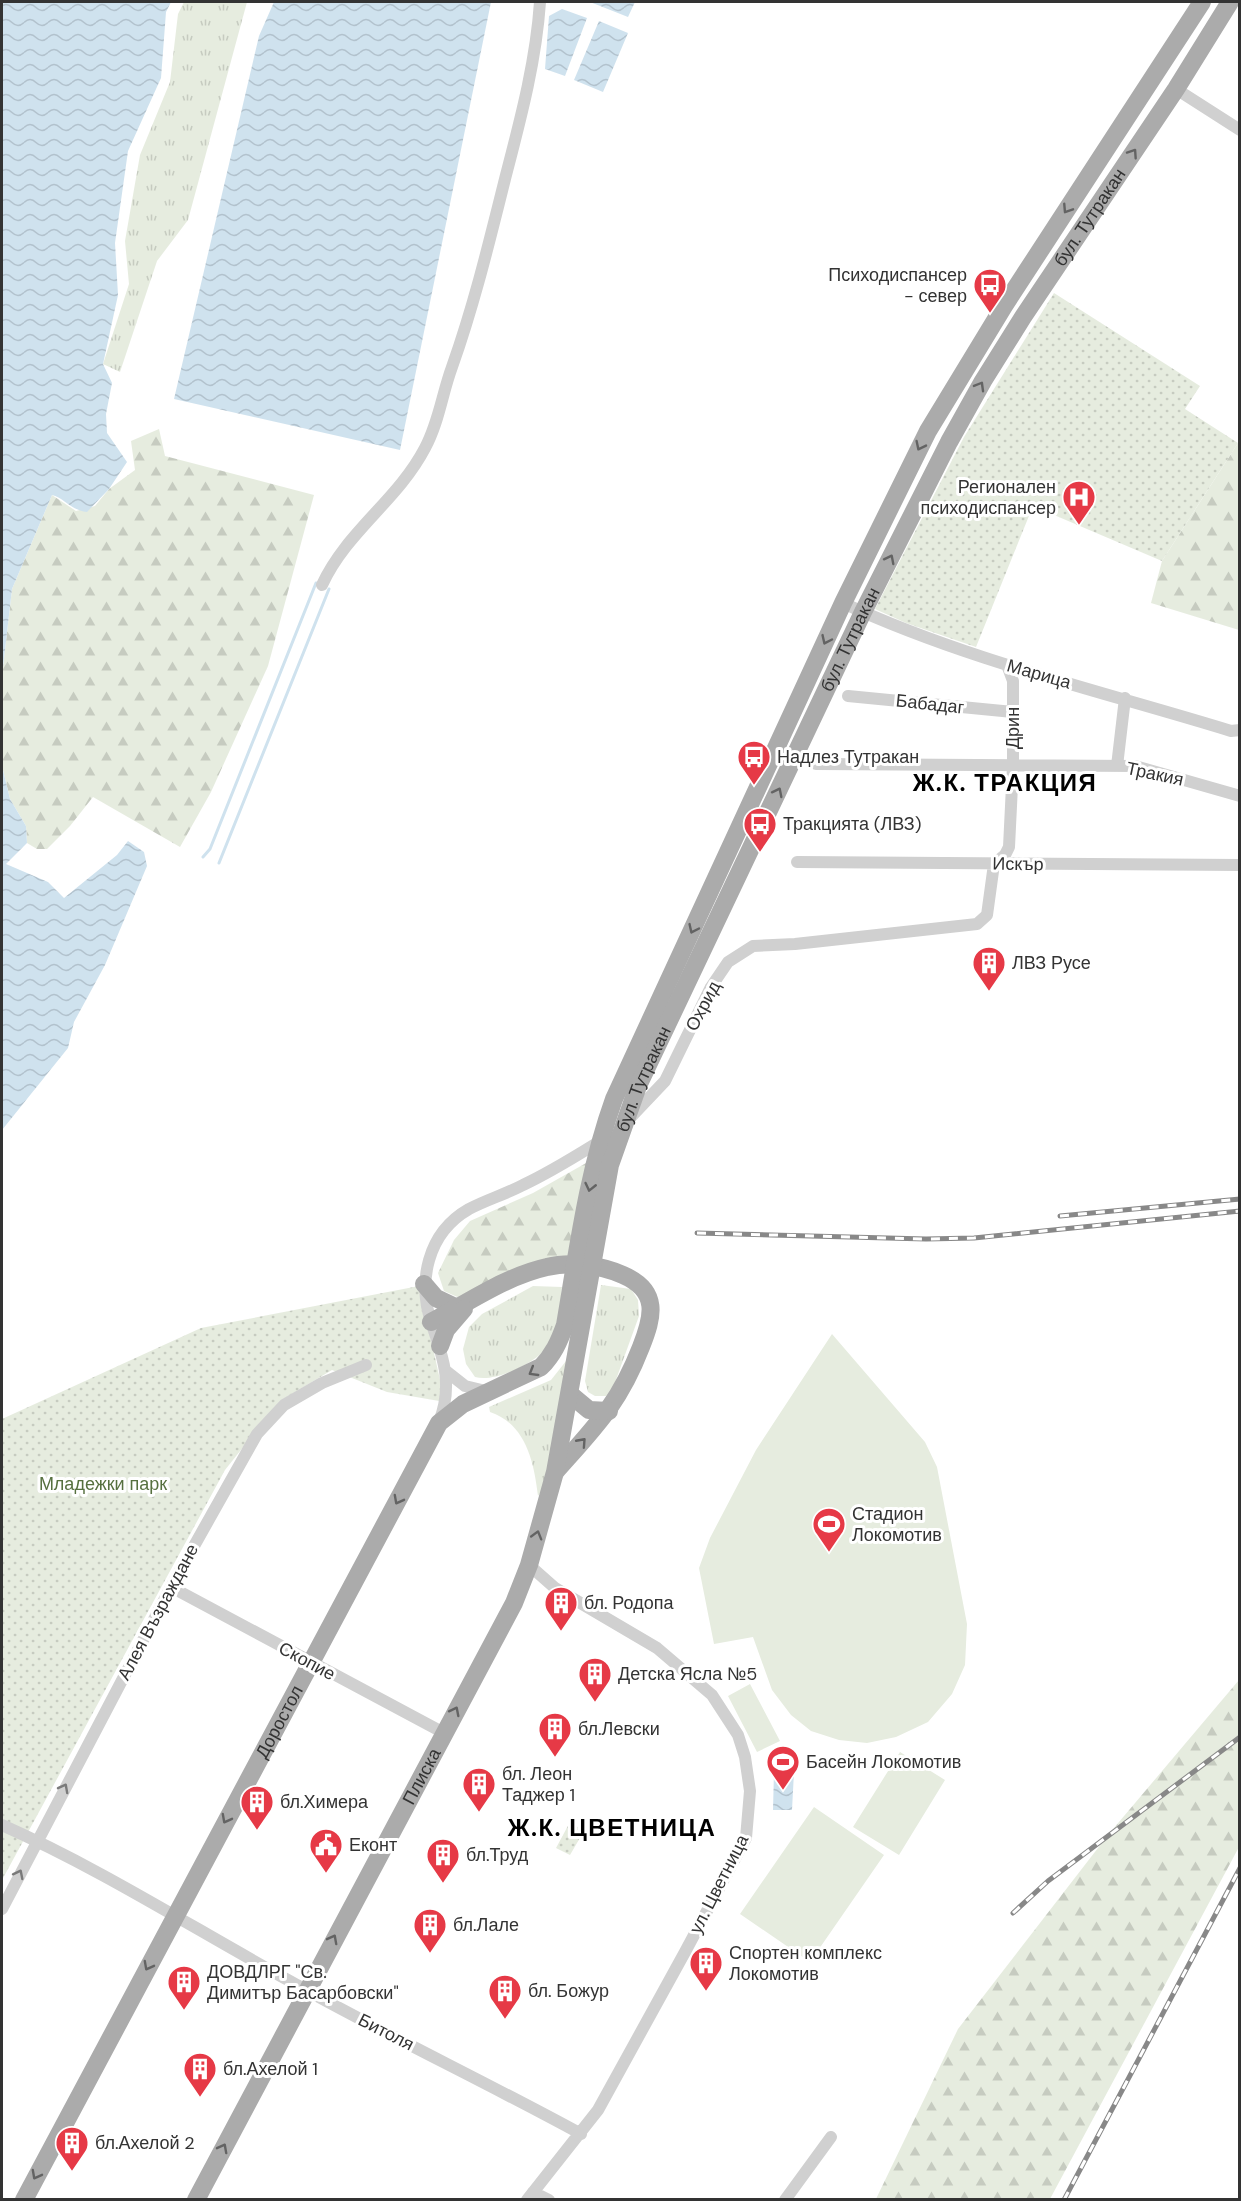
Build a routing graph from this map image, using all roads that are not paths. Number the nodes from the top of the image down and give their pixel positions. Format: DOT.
graph roads {
  1 [pos="540,2"];
  2 [pos="1202,2"];
  3 [pos="1230,2"];
  4 [pos="1165,59"];
  5 [pos="1186,73"];
  6 [pos="1155,75"];
  7 [pos="1176,89"];
  8 [pos="1239,130"];
  9 [pos="322,585"];
  10 [pos="843,603"];
  11 [pos="863,612"];
  12 [pos="1007,665"];
  13 [pos="848,696"];
  14 [pos="1125,698"];
  15 [pos="1013,712"];
  16 [pos="1239,730"];
  17 [pos="816,764"];
  18 [pos="1013,765"];
  19 [pos="1117,766"];
  20 [pos="1239,796"];
  21 [pos="797,862"];
  22 [pos="994,864"];
  23 [pos="1239,866"];
  24 [pos="977,924"];
  25 [pos="424,1284"];
  26 [pos="463,1306"];
  27 [pos="431,1322"];
  28 [pos="574,1327"];
  29 [pos="440,1346"];
  30 [pos="366,1365"];
  31 [pos="446,1371"];
  32 [pos="491,1392"];
  33 [pos="571,1395"];
  34 [pos="609,1411"];
  35 [pos="439,1423"];
  36 [pos="555,1472"];
  37 [pos="529,1565"];
  38 [pos="171,1587"];
  39 [pos="310,1663"];
  40 [pos="444,1733"];
  41 [pos="2,1825"];
  42 [pos="37,1840"];
  43 [pos="2,1909"];
  44 [pos="175,1914"];
  45 [pos="306,1990"];
  46 [pos="581,2134"];
  47 [pos="831,2137"];
  48 [pos="530,2196"];
  49 [pos="24,2199"];
  50 [pos="196,2199"];
  51 [pos="549,2199"];
  52 [pos="785,2199"];
  1 -- 9 [label="street"];
  2 -- 4 [label="main road, бул. Тутракан"];
  3 -- 5 [label="main road, бул. Тутракан"];
  4 -- 5 [label="main road"];
  4 -- 6 [label="main road, бул. Тутракан"];
  5 -- 7 [label="main road, бул. Тутракан"];
  6 -- 7 [label="main road"];
  6 -- 10 [label="main road, бул. Тутракан, one-way"];
  7 -- 8 [label="street"];
  11 -- 7 [label="main road, бул. Тутракан, one-way"];
  10 -- 11 [label="street, Марица"];
  10 -- 28 [label="main road, бул. Тутракан, one-way"];
  11 -- 12 [label="street, Марица"];
  28 -- 11 [label="main road, бул. Тутракан, one-way"];
  12 -- 14 [label="street, Марица"];
  12 -- 15 [label="street, Дрин"];
  13 -- 15 [label="street, Бабадаг"];
  14 -- 16 [label="street, Марица"];
  14 -- 19 [label="street"];
  15 -- 18 [label="street, Дрин"];
  17 -- 18 [label="street, Тракия"];
  18 -- 19 [label="street, Тракия"];
  18 -- 22 [label="street, Дрин"];
  19 -- 20 [label="street, Тракия"];
  21 -- 22 [label="street, Искър"];
  22 -- 23 [label="street, Искър"];
  22 -- 24 [label="street, Дрин"];
  24 -- 25 [label="street, Охрид"];
  25 -- 26 [label="main road"];
  25 -- 27 [label="street, Охрид"];
  26 -- 27 [label="main road"];
  26 -- 29 [label="main road"];
  26 -- 34 [label="main road"];
  27 -- 29 [label="street, Охрид"];
  28 -- 32 [label="main road, Доростол, one-way"];
  28 -- 33 [label="main road, Плиска"];
  29 -- 31 [label="street, Охрид"];
  30 -- 38 [label="street, Алея Възраждане"];
  31 -- 32 [label="street"];
  31 -- 35 [label="street, Охрид"];
  32 -- 35 [label="main road, Доростол"];
  33 -- 34 [label="main road"];
  33 -- 36 [label="main road, Плиска"];
  36 -- 34 [label="main road, one-way"];
  35 -- 39 [label="main road, Доростол, one-way"];
  37 -- 36 [label="main road, Плиска, one-way"];
  40 -- 37 [label="main road, Плиска, one-way"];
  37 -- 46 [label="street, ул. Цветница"];
  38 -- 39 [label="street, Скопие"];
  42 -- 38 [label="street, Алея Възраждане, one-way"];
  39 -- 40 [label="street, Скопие"];
  39 -- 44 [label="main road, Доростол, one-way"];
  45 -- 40 [label="main road, Плиска, one-way"];
  41 -- 42 [label="street, Битоля"];
  43 -- 42 [label="street, Алея Възраждане, one-way"];
  42 -- 44 [label="street, Битоля"];
  44 -- 45 [label="street, Битоля"];
  44 -- 49 [label="main road, Доростол, one-way"];
  45 -- 46 [label="street, Битоля"];
  50 -- 45 [label="main road, Плиска, one-way"];
  46 -- 48 [label="street, ул. Цветница"];
  47 -- 52 [label="street"];
  48 -- 51 [label="street"];
}
